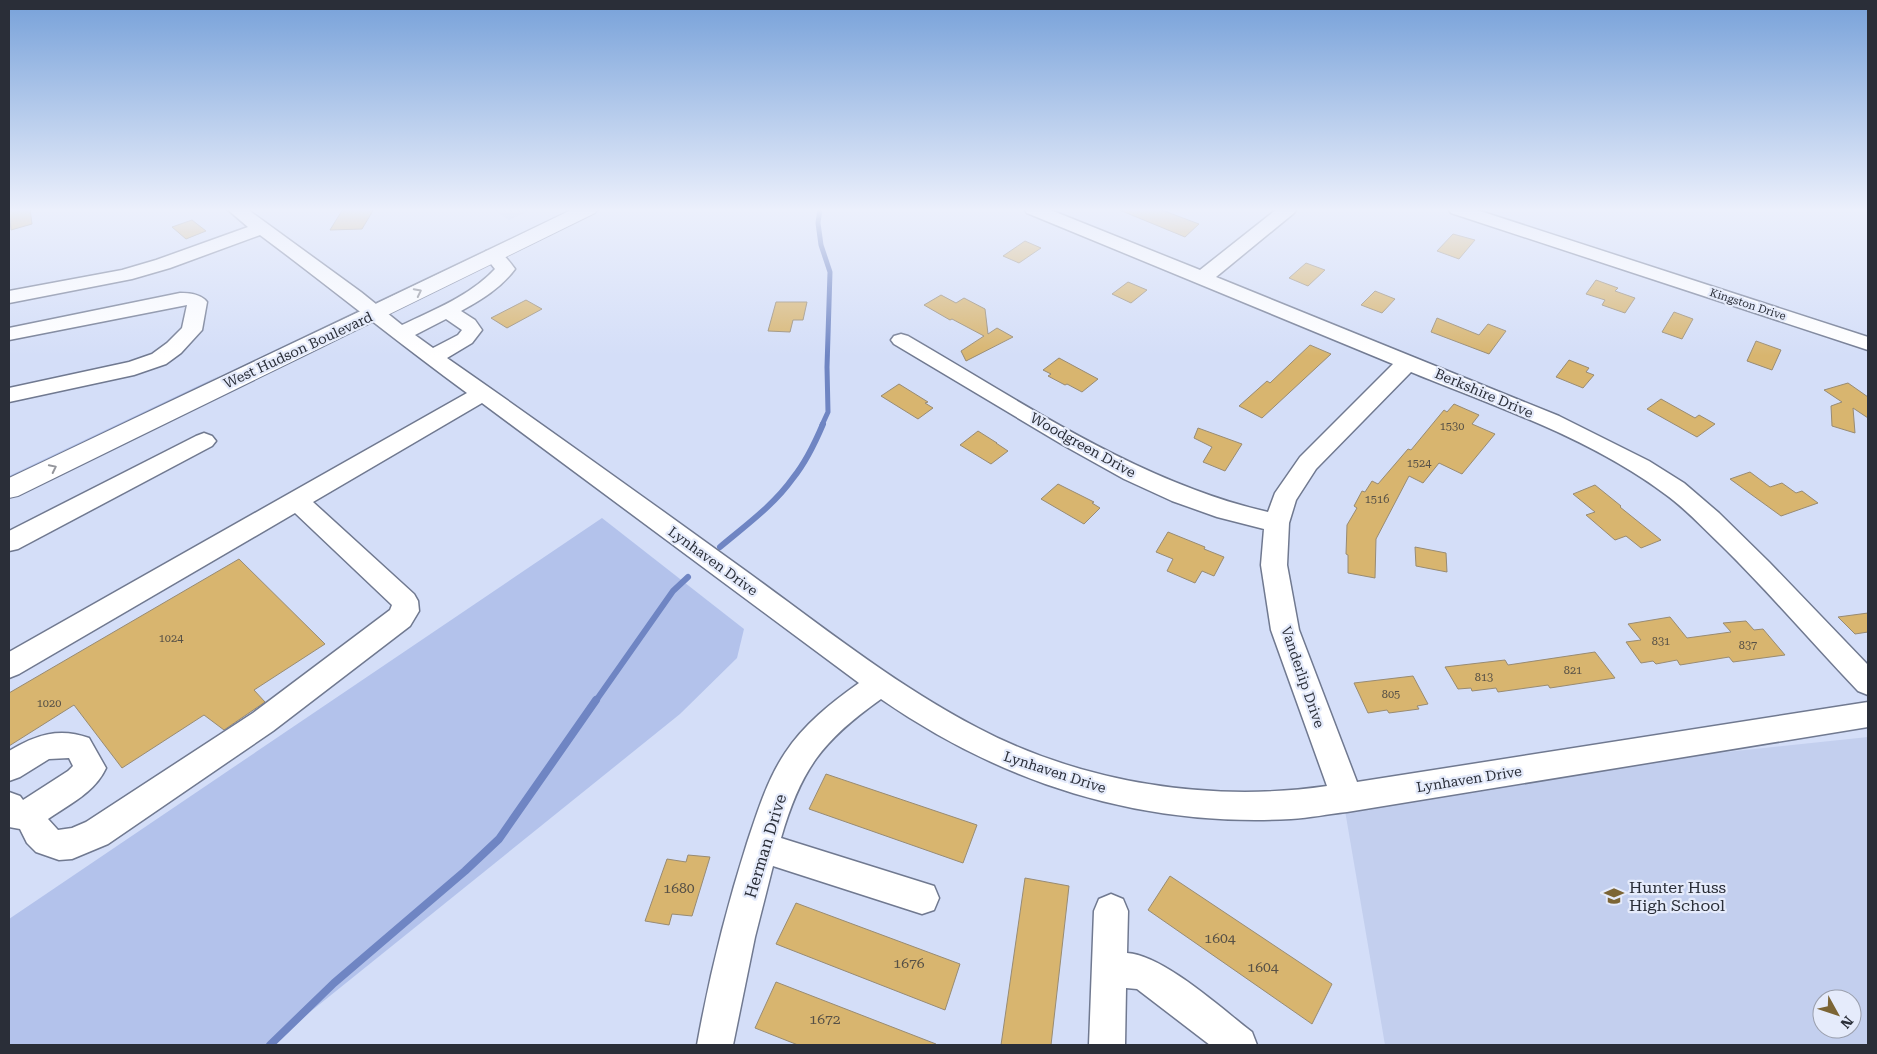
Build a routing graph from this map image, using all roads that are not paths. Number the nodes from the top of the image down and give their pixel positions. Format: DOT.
graph roads {
  1 [pos="179,258"];
  2 [pos="302,258"];
  3 [pos="461,258"];
  4 [pos="483,258"];
  5 [pos="496,258"];
  6 [pos="1153,258"];
  7 [pos="1226,258"];
  8 [pos="1607,258"];
  9 [pos="1201,278"];
  10 [pos="9,297"];
  11 [pos="367,308"];
  12 [pos="447,311"];
  13 [pos="9,334"];
  14 [pos="400,334"];
  15 [pos="901,340"];
  16 [pos="1868,344"];
  17 [pos="432,357"];
  18 [pos="1408,362"];
  19 [pos="483,393"];
  20 [pos="9,395"];
  21 [pos="204,441"];
  22 [pos="9,469"];
  23 [pos="9,489"];
  24 [pos="296,500"];
  25 [pos="1276,523"];
  26 [pos="9,542"];
  27 [pos="9,666"];
  28 [pos="1868,683"];
  29 [pos="881,684"];
  30 [pos="1868,715"];
  31 [pos="9,767"];
  32 [pos="1347,798"];
  33 [pos="18,810"];
  34 [pos="762,847"];
  35 [pos="922,898"];
  36 [pos="1111,911"];
  37 [pos="1110,969"];
  38 [pos="715,1045"];
  39 [pos="1107,1045"];
  40 [pos="1239,1045"];
  1 -- 10 [label="street"];
  2 -- 11 [label="street, Lynhaven Drive"];
  3 -- 11 [label="main road, West Hudson Boulevard"];
  11 -- 4 [label="main road, West Hudson Boulevard, one-way"];
  5 -- 12 [label="street"];
  6 -- 9 [label="street, Berkshire Drive"];
  7 -- 9 [label="street"];
  8 -- 16 [label="street, Kingston Drive"];
  9 -- 18 [label="street, Berkshire Drive"];
  11 -- 14 [label="street, Lynhaven Drive"];
  11 -- 22 [label="main road, West Hudson Boulevard"];
  23 -- 11 [label="main road, West Hudson Boulevard, one-way"];
  12 -- 14 [label="street"];
  12 -- 17 [label="street"];
  13 -- 20 [label="street"];
  14 -- 17 [label="street, Lynhaven Drive"];
  15 -- 25 [label="street, Woodgreen Drive"];
  17 -- 19 [label="street, Lynhaven Drive"];
  18 -- 25 [label="street, Vanderlip Drive"];
  18 -- 28 [label="street, Berkshire Drive"];
  19 -- 24 [label="street"];
  19 -- 29 [label="street, Lynhaven Drive"];
  21 -- 26 [label="street"];
  24 -- 27 [label="street"];
  24 -- 33 [label="street"];
  25 -- 32 [label="street, Vanderlip Drive"];
  29 -- 32 [label="street, Lynhaven Drive"];
  29 -- 34 [label="street, Herman Drive"];
  30 -- 32 [label="street, Lynhaven Drive"];
  31 -- 33 [label="street"];
  34 -- 35 [label="street"];
  34 -- 38 [label="street, Herman Drive"];
  36 -- 37 [label="street"];
  37 -- 39 [label="street"];
  37 -- 40 [label="street"];
}
